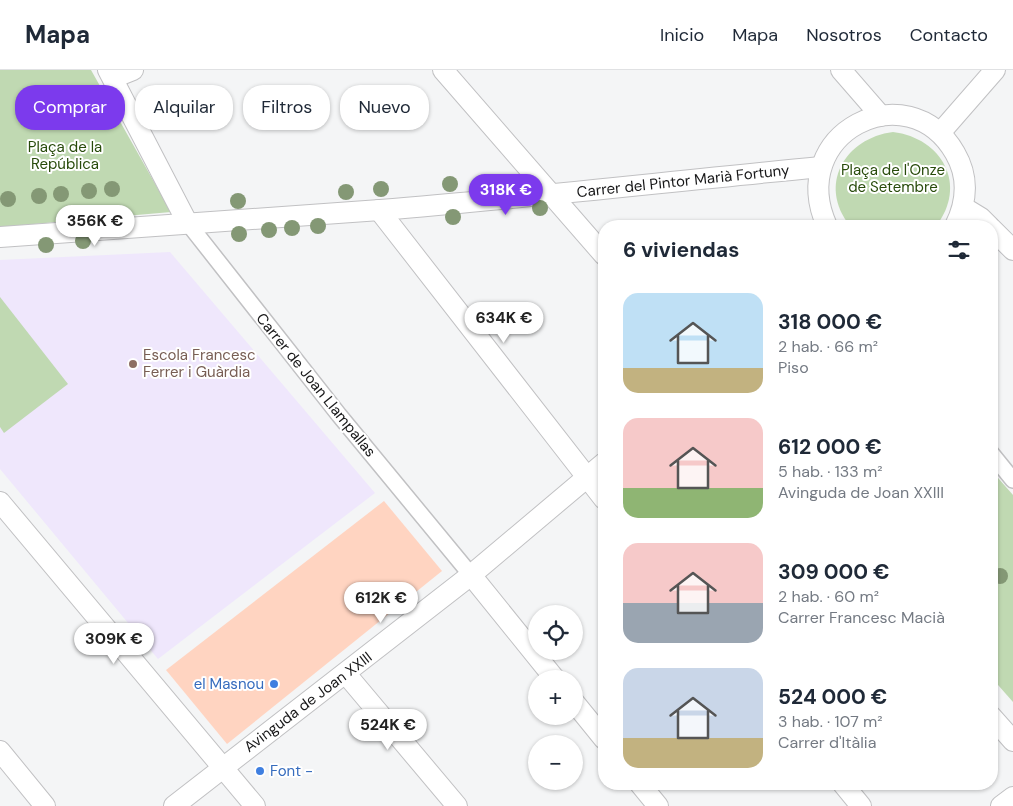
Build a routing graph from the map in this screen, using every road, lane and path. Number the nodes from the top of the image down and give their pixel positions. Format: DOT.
graph roads {
  1 [pos="133,70"];
  2 [pos="444,70"];
  3 [pos="841,70"];
  4 [pos="995,70"];
  5 [pos="110,74"];
  6 [pos="881,116"];
  7 [pos="940,133"];
  8 [pos="821,167"];
  9 [pos="553,194"];
  10 [pos="963,207"];
  11 [pos="379,210"];
  12 [pos="824,220"];
  13 [pos="958,220"];
  14 [pos="983,220"];
  15 [pos="187,222"];
  16 [pos="998,235"];
  17 [pos="0,237"];
  18 [pos="598,248"];
  19 [pos="1013,250"];
  20 [pos="998,462"];
  21 [pos="598,468"];
  22 [pos="586,478"];
  23 [pos="1013,480"];
  24 [pos="598,492"];
  25 [pos="0,502"];
  26 [pos="471,575"];
  27 [pos="548,670"];
  28 [pos="346,674"];
  29 [pos="583,713"];
  30 [pos="998,724"];
  31 [pos="598,732"];
  32 [pos="1013,742"];
  33 [pos="0,751"];
  34 [pos="224,767"];
  35 [pos="645,790"];
  36 [pos="848,790"];
  37 [pos="1013,797"];
  38 [pos="45,806"];
  39 [pos="174,806"];
  40 [pos="255,806"];
  41 [pos="456,806"];
  42 [pos="658,806"];
  43 [pos="861,806"];
  44 [pos="1001,806"];
  1 -- 5 [label="street"];
  2 -- 9 [label="street"];
  3 -- 6 [label="street"];
  4 -- 7 [label="street"];
  5 -- 15 [label="street, Carrer de Joan Llampallas"];
  6 -- 7 [label="street"];
  6 -- 8 [label="street"];
  7 -- 10 [label="street"];
  8 -- 9 [label="street, Carrer del Pintor Marià Fortuny"];
  8 -- 12 [label="street"];
  9 -- 11 [label="street, Carrer del Pintor Marià Fortuny"];
  9 -- 18 [label="street"];
  10 -- 13 [label="street"];
  10 -- 14 [label="street"];
  11 -- 15 [label="street, Carrer del Pintor Marià Fortuny"];
  11 -- 22 [label="street"];
  15 -- 17 [label="street, Carrer del Pintor Marià Fortuny"];
  15 -- 26 [label="street, Carrer de Joan Llampallas"];
  16 -- 19 [label="street"];
  20 -- 23 [label="street"];
  21 -- 22 [label="street, Avinguda de Joan XXIII"];
  22 -- 24 [label="street"];
  22 -- 26 [label="street, Avinguda de Joan XXIII"];
  25 -- 34 [label="street"];
  26 -- 27 [label="street, Carrer de Joan Llampallas"];
  26 -- 28 [label="street, Avinguda de Joan XXIII"];
  28 -- 34 [label="street, Avinguda de Joan XXIII"];
  28 -- 41 [label="street"];
  29 -- 31 [label="street"];
  30 -- 32 [label="street"];
  33 -- 38 [label="street"];
  34 -- 39 [label="street, Avinguda de Joan XXIII"];
  34 -- 40 [label="street"];
  35 -- 42 [label="street"];
  36 -- 43 [label="street"];
  37 -- 44 [label="street"];
}
